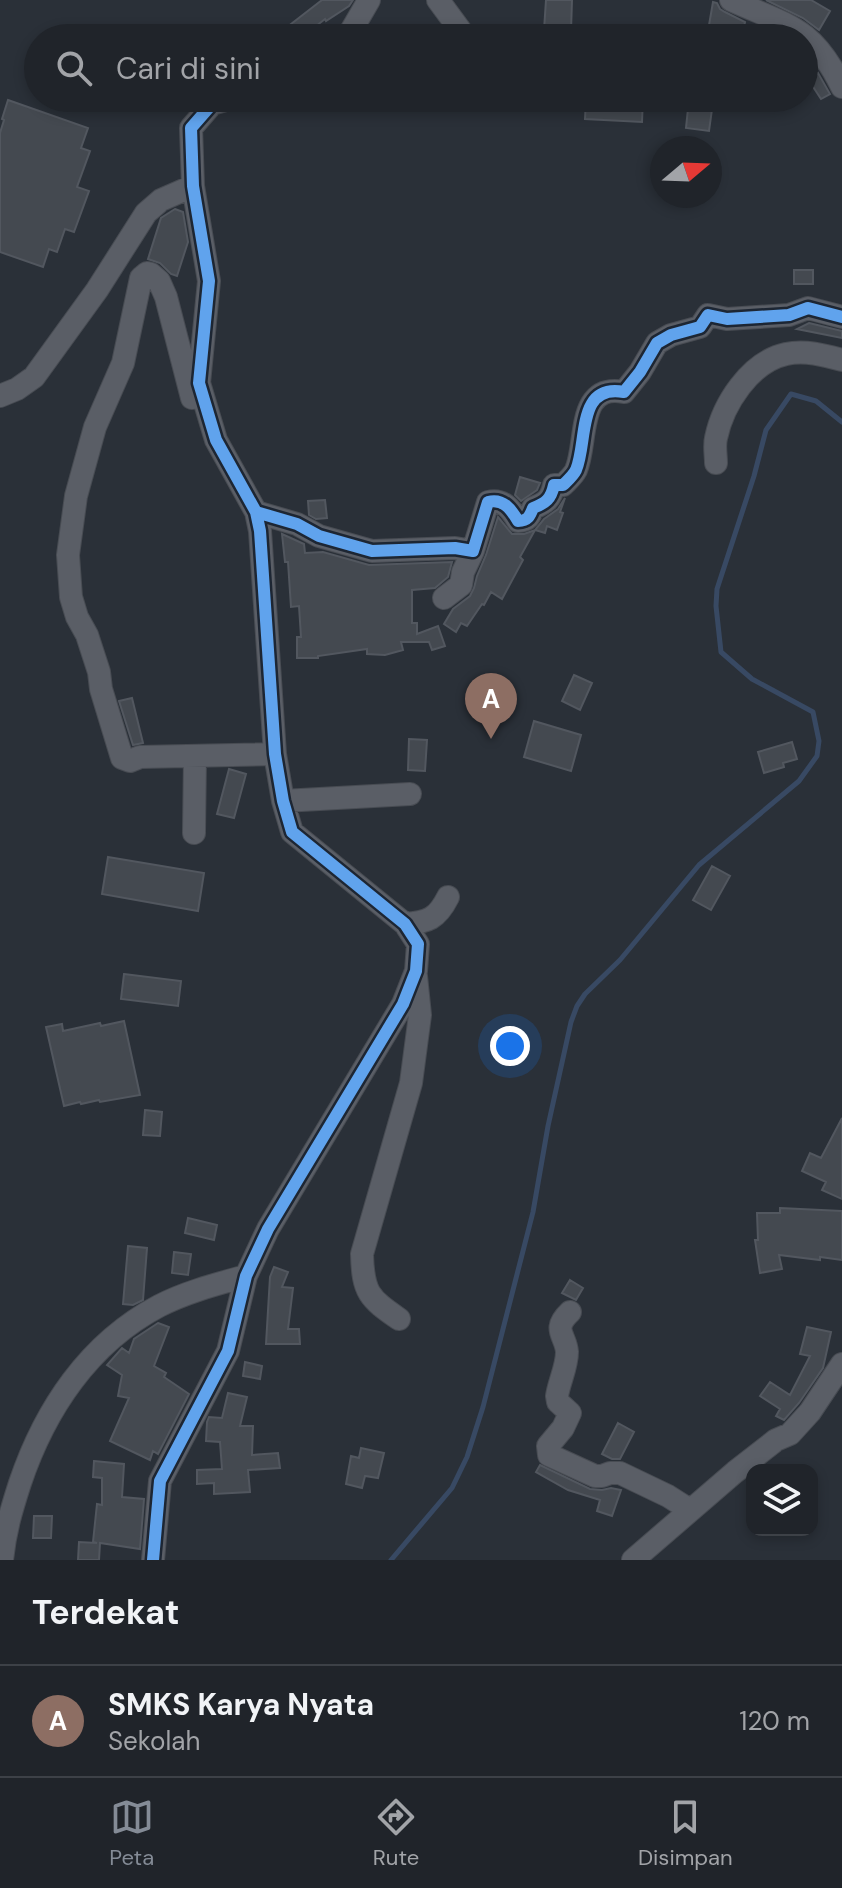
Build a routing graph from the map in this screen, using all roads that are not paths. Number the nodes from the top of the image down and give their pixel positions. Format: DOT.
graph roads {
  1 [pos="369,0"];
  2 [pos="438,0"];
  3 [pos="731,0"];
  4 [pos="355,24"];
  5 [pos="456,24"];
  6 [pos="786,24"];
  7 [pos="818,49"];
  8 [pos="842,87"];
  9 [pos="205,112"];
  10 [pos="193,186"];
  11 [pos="842,317"];
  12 [pos="842,360"];
  13 [pos="0,396"];
  14 [pos="216,440"];
  15 [pos="716,463"];
  16 [pos="256,512"];
  17 [pos="473,551"];
  18 [pos="444,598"];
  19 [pos="275,754"];
  20 [pos="195,756"];
  21 [pos="410,794"];
  22 [pos="283,801"];
  23 [pos="194,833"];
  24 [pos="448,897"];
  25 [pos="405,924"];
  26 [pos="416,971"];
  27 [pos="246,1276"];
  28 [pos="570,1312"];
  29 [pos="399,1319"];
  30 [pos="842,1364"];
  31 [pos="690,1510"];
  32 [pos="2,1531"];
  33 [pos="2,1560"];
  34 [pos="153,1560"];
  35 [pos="633,1560"];
  1 -- 4 [label="street"];
  2 -- 5 [label="street"];
  3 -- 6 [label="street"];
  7 -- 8 [label="street"];
  9 -- 10 [label="street"];
  10 -- 13 [label="street"];
  10 -- 14 [label="street"];
  11 -- 17 [label="street"];
  12 -- 15 [label="street"];
  14 -- 16 [label="street"];
  14 -- 20 [label="street"];
  16 -- 17 [label="street"];
  16 -- 19 [label="street"];
  17 -- 18 [label="street"];
  19 -- 20 [label="street"];
  19 -- 22 [label="street"];
  20 -- 23 [label="street"];
  21 -- 22 [label="street"];
  22 -- 25 [label="street"];
  24 -- 25 [label="street"];
  25 -- 26 [label="street"];
  26 -- 27 [label="street"];
  26 -- 29 [label="street"];
  27 -- 32 [label="street"];
  27 -- 34 [label="street"];
  28 -- 31 [label="street"];
  30 -- 31 [label="street"];
  31 -- 35 [label="street"];
  32 -- 33 [label="street"];
}
